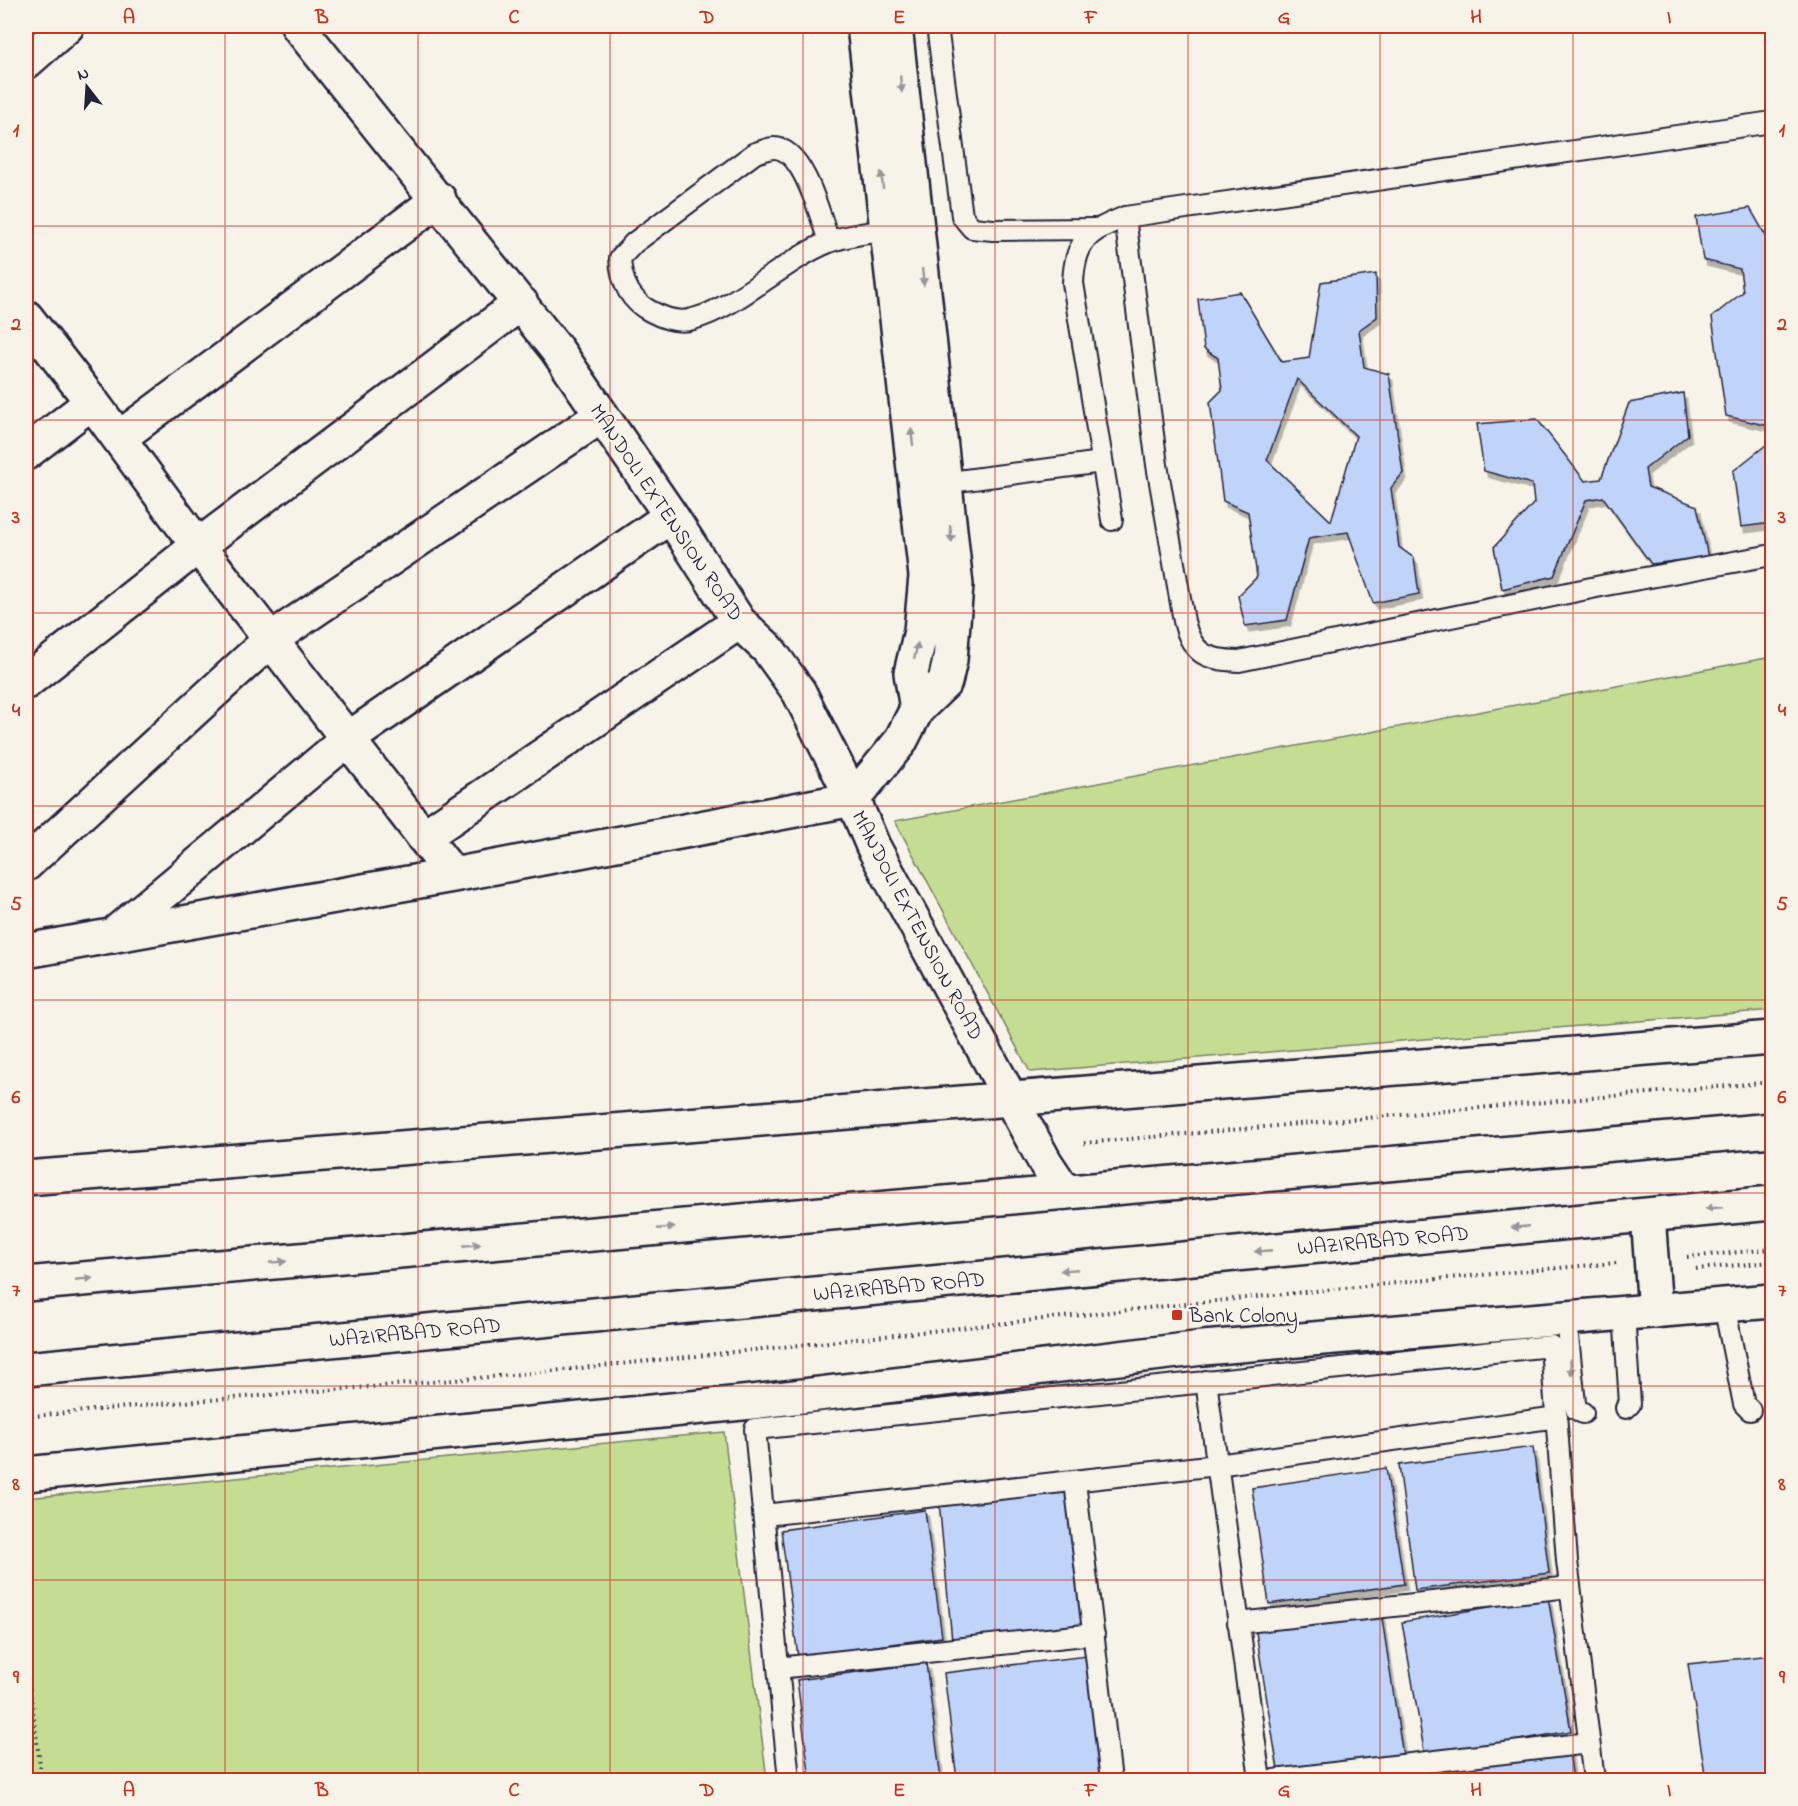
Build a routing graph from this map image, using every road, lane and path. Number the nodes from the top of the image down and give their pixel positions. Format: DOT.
graph roads {
  1 [pos="67,26"];
  2 [pos="298,26"];
  3 [pos="864,26"];
  4 [pos="895,26"];
  5 [pos="937,26"];
  6 [pos="26,62"];
  7 [pos="1773,122"];
  8 [pos="439,199"];
  9 [pos="1125,217"];
  10 [pos="1095,229"];
  11 [pos="888,230"];
  12 [pos="830,242"];
  13 [pos="521,303"];
  14 [pos="26,317"];
  15 [pos="92,402"];
  16 [pos="601,416"];
  17 [pos="119,438"];
  18 [pos="26,453"];
  19 [pos="1102,462"];
  20 [pos="932,484"];
  21 [pos="671,516"];
  22 [pos="1112,520"];
  23 [pos="198,546"];
  24 [pos="1773,555"];
  25 [pos="739,621"];
  26 [pos="270,639"];
  27 [pos="26,682"];
  28 [pos="348,739"];
  29 [pos="853,799"];
  30 [pos="423,837"];
  31 [pos="26,864"];
  32 [pos="453,875"];
  33 [pos="110,937"];
  34 [pos="26,951"];
  35 [pos="1773,1038"];
  36 [pos="1773,1082"];
  37 [pos="1011,1100"];
  38 [pos="1773,1130"];
  39 [pos="1084,1143"];
  40 [pos="26,1178"];
  41 [pos="1065,1192"];
  42 [pos="1773,1203"];
  43 [pos="1648,1215"];
  44 [pos="1773,1249"];
  45 [pos="1651,1260"];
  46 [pos="26,1284"];
  47 [pos="1773,1301"];
  48 [pos="1724,1305"];
  49 [pos="1640,1312"];
  50 [pos="1566,1318"];
  51 [pos="26,1368"];
  52 [pos="1206,1381"];
  53 [pos="1626,1408"];
  54 [pos="1750,1410"];
  55 [pos="1583,1413"];
  56 [pos="26,1417"];
  57 [pos="1557,1417"];
  58 [pos="1217,1465"];
  59 [pos="26,1474"];
  60 [pos="1075,1482"];
  61 [pos="764,1515"];
  62 [pos="1570,1587"];
  63 [pos="1238,1623"];
  64 [pos="1094,1634"];
  65 [pos="26,1659"];
  66 [pos="778,1668"];
  67 [pos="1590,1743"];
  68 [pos="42,1780"];
  69 [pos="789,1780"];
  70 [pos="1111,1780"];
  71 [pos="1260,1780"];
  72 [pos="1274,1780"];
  73 [pos="1594,1780"];
  1 -- 6 [label="main road"];
  2 -- 8 [label="main road, MANDOLI EXTENSION ROAD"];
  11 -- 3 [label="main road, one-way"];
  4 -- 20 [label="main road, one-way"];
  5 -- 10 [label="lane"];
  7 -- 9 [label="lane"];
  8 -- 13 [label="main road, MANDOLI EXTENSION ROAD"];
  8 -- 17 [label="main road"];
  9 -- 10 [label="lane"];
  9 -- 24 [label="lane"];
  10 -- 19 [label="lane"];
  11 -- 12 [label="lane"];
  20 -- 11 [label="main road, one-way"];
  12 -- 12 [label="lane"];
  13 -- 16 [label="main road, MANDOLI EXTENSION ROAD"];
  13 -- 23 [label="main road"];
  14 -- 15 [label="main road"];
  15 -- 17 [label="main road"];
  15 -- 18 [label="main road"];
  16 -- 21 [label="main road, MANDOLI EXTENSION ROAD"];
  16 -- 26 [label="main road"];
  17 -- 23 [label="main road"];
  19 -- 20 [label="lane"];
  19 -- 22 [label="lane"];
  20 -- 29 [label="main road"];
  21 -- 25 [label="main road, MANDOLI EXTENSION ROAD"];
  21 -- 28 [label="main road"];
  23 -- 26 [label="main road"];
  23 -- 27 [label="main road"];
  25 -- 29 [label="main road, MANDOLI EXTENSION ROAD"];
  25 -- 30 [label="main road"];
  26 -- 28 [label="main road"];
  26 -- 31 [label="main road"];
  28 -- 30 [label="main road"];
  28 -- 33 [label="main road"];
  29 -- 32 [label="main road"];
  29 -- 37 [label="main road, MANDOLI EXTENSION ROAD"];
  30 -- 32 [label="main road"];
  32 -- 33 [label="main road"];
  33 -- 34 [label="main road"];
  35 -- 37 [label="main road"];
  36 -- 39 [label="path"];
  37 -- 40 [label="main road"];
  37 -- 41 [label="main road, MANDOLI EXTENSION ROAD"];
  38 -- 41 [label="main road"];
  46 -- 41 [label="main road, one-way"];
  42 -- 43 [label="main road, WAZIRABAD ROAD, one-way"];
  43 -- 45 [label="main road"];
  43 -- 51 [label="main road, WAZIRABAD ROAD, one-way"];
  44 -- 45 [label="path"];
  45 -- 49 [label="main road"];
  45 -- 56 [label="path"];
  47 -- 48 [label="main road"];
  48 -- 49 [label="main road"];
  48 -- 54 [label="lane"];
  49 -- 50 [label="main road"];
  49 -- 53 [label="lane"];
  50 -- 55 [label="lane, one-way"];
  50 -- 59 [label="main road"];
  52 -- 57 [label="lane"];
  52 -- 58 [label="lane"];
  52 -- 61 [label="lane"];
  57 -- 58 [label="lane"];
  57 -- 62 [label="lane"];
  58 -- 60 [label="lane"];
  58 -- 63 [label="lane"];
  60 -- 61 [label="lane"];
  60 -- 64 [label="lane"];
  61 -- 66 [label="lane"];
  62 -- 63 [label="lane"];
  62 -- 67 [label="lane"];
  63 -- 71 [label="lane"];
  64 -- 66 [label="lane"];
  64 -- 70 [label="lane"];
  65 -- 68 [label="path"];
  66 -- 69 [label="lane"];
  67 -- 72 [label="lane"];
  67 -- 73 [label="lane"];
}
